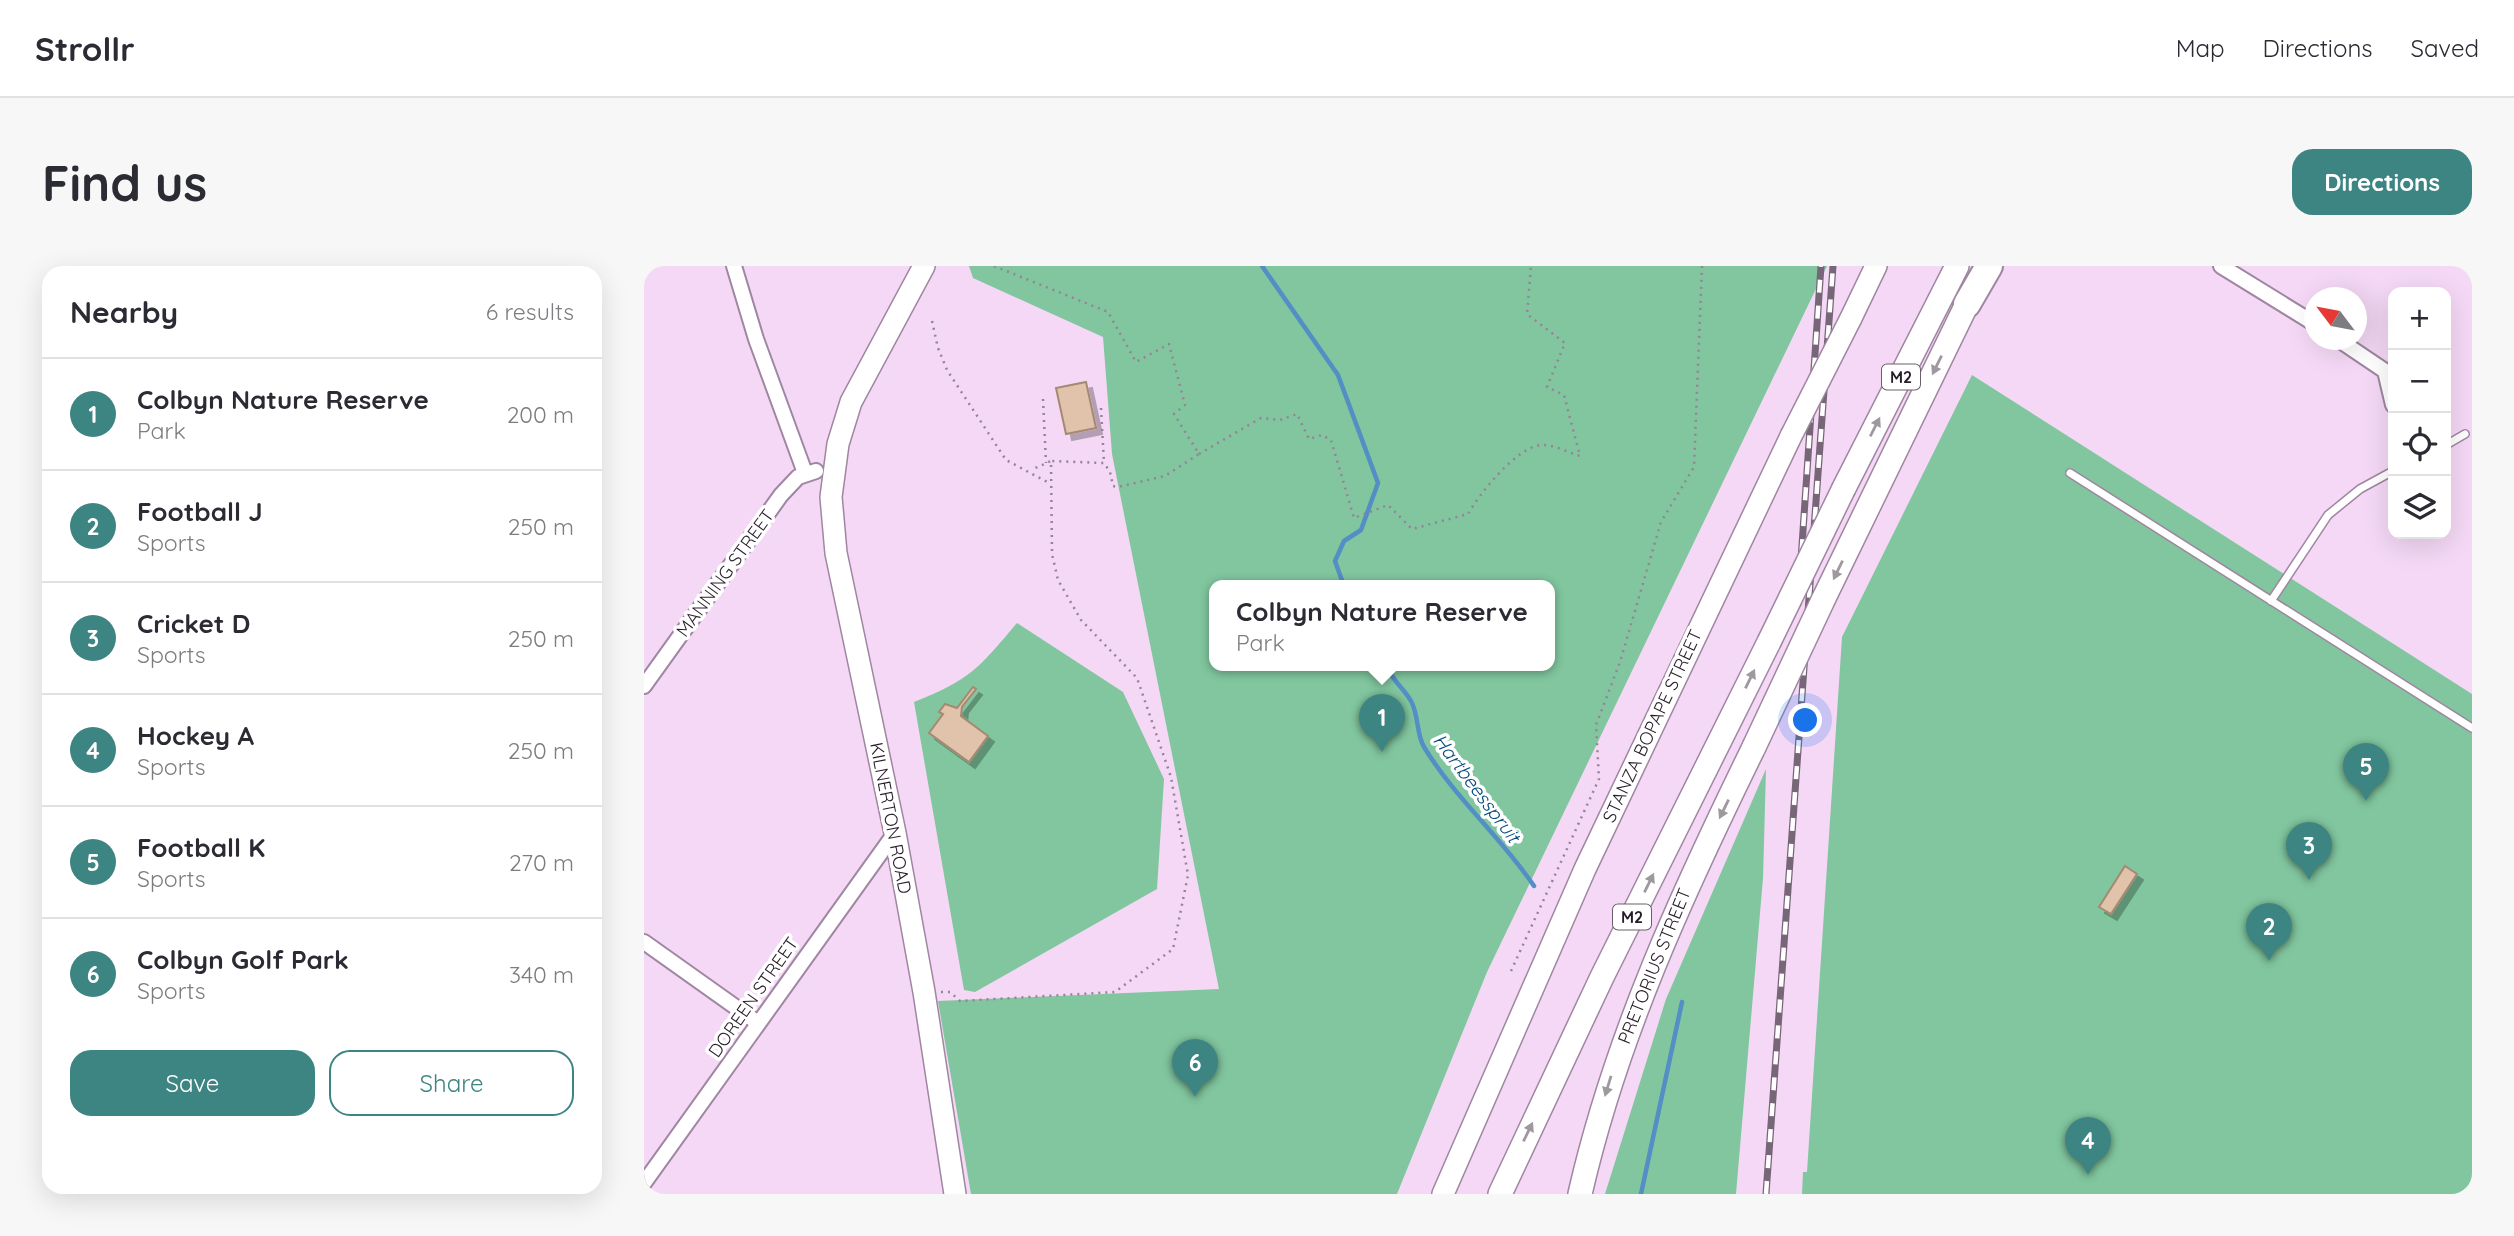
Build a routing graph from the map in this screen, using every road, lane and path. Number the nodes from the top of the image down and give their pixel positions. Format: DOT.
graph roads {
  1 [pos="734,266"];
  2 [pos="924,266"];
  3 [pos="994,266"];
  4 [pos="1531,266"];
  5 [pos="1702,266"];
  6 [pos="1876,266"];
  7 [pos="1956,266"];
  8 [pos="1987,266"];
  9 [pos="2221,266"];
  10 [pos="1967,304"];
  11 [pos="2304,317"];
  12 [pos="932,321"];
  13 [pos="2354,350"];
  14 [pos="2388,383"];
  15 [pos="1043,398"];
  16 [pos="1101,408"];
  17 [pos="2465,434"];
  18 [pos="2451,442"];
  19 [pos="1199,454"];
  20 [pos="1051,461"];
  21 [pos="1046,463"];
  22 [pos="1104,463"];
  23 [pos="1031,470"];
  24 [pos="2070,473"];
  25 [pos="2388,474"];
  26 [pos="1051,484"];
  27 [pos="2271,601"];
  28 [pos="644,687"];
  29 [pos="2472,728"];
  30 [pos="895,833"];
  31 [pos="644,942"];
  32 [pos="1511,971"];
  33 [pos="950,992"];
  34 [pos="758,1023"];
  35 [pos="644,1184"];
  36 [pos="955,1194"];
  37 [pos="1443,1194"];
  38 [pos="1500,1194"];
  39 [pos="1580,1194"];
  1 -- 28 [label="street, MANNING STREET"];
  2 -- 30 [label="main road, KILNERTON ROAD"];
  3 -- 19 [label="path"];
  4 -- 19 [label="path"];
  5 -- 32 [label="path"];
  6 -- 37 [label="main road, STANZA BOPAPE STREET, bridge"];
  38 -- 7 [label="main road, M2, one-way, bridge"];
  8 -- 10 [label="highway"];
  9 -- 11 [label="street"];
  10 -- 39 [label="main road, PRETORIUS STREET / M2, one-way, bridge"];
  12 -- 23 [label="path"];
  13 -- 14 [label="street"];
  15 -- 21 [label="path"];
  16 -- 22 [label="path"];
  17 -- 18 [label="lane"];
  19 -- 22 [label="path"];
  20 -- 21 [label="path"];
  20 -- 22 [label="path"];
  20 -- 26 [label="path"];
  21 -- 23 [label="path"];
  23 -- 26 [label="path"];
  24 -- 27 [label="lane"];
  25 -- 27 [label="lane"];
  26 -- 33 [label="path"];
  27 -- 29 [label="lane"];
  30 -- 34 [label="street, DOREEN STREET"];
  30 -- 36 [label="main road, KILNERTON ROAD"];
  31 -- 34 [label="street"];
  34 -- 35 [label="street, DOREEN STREET"];
}
